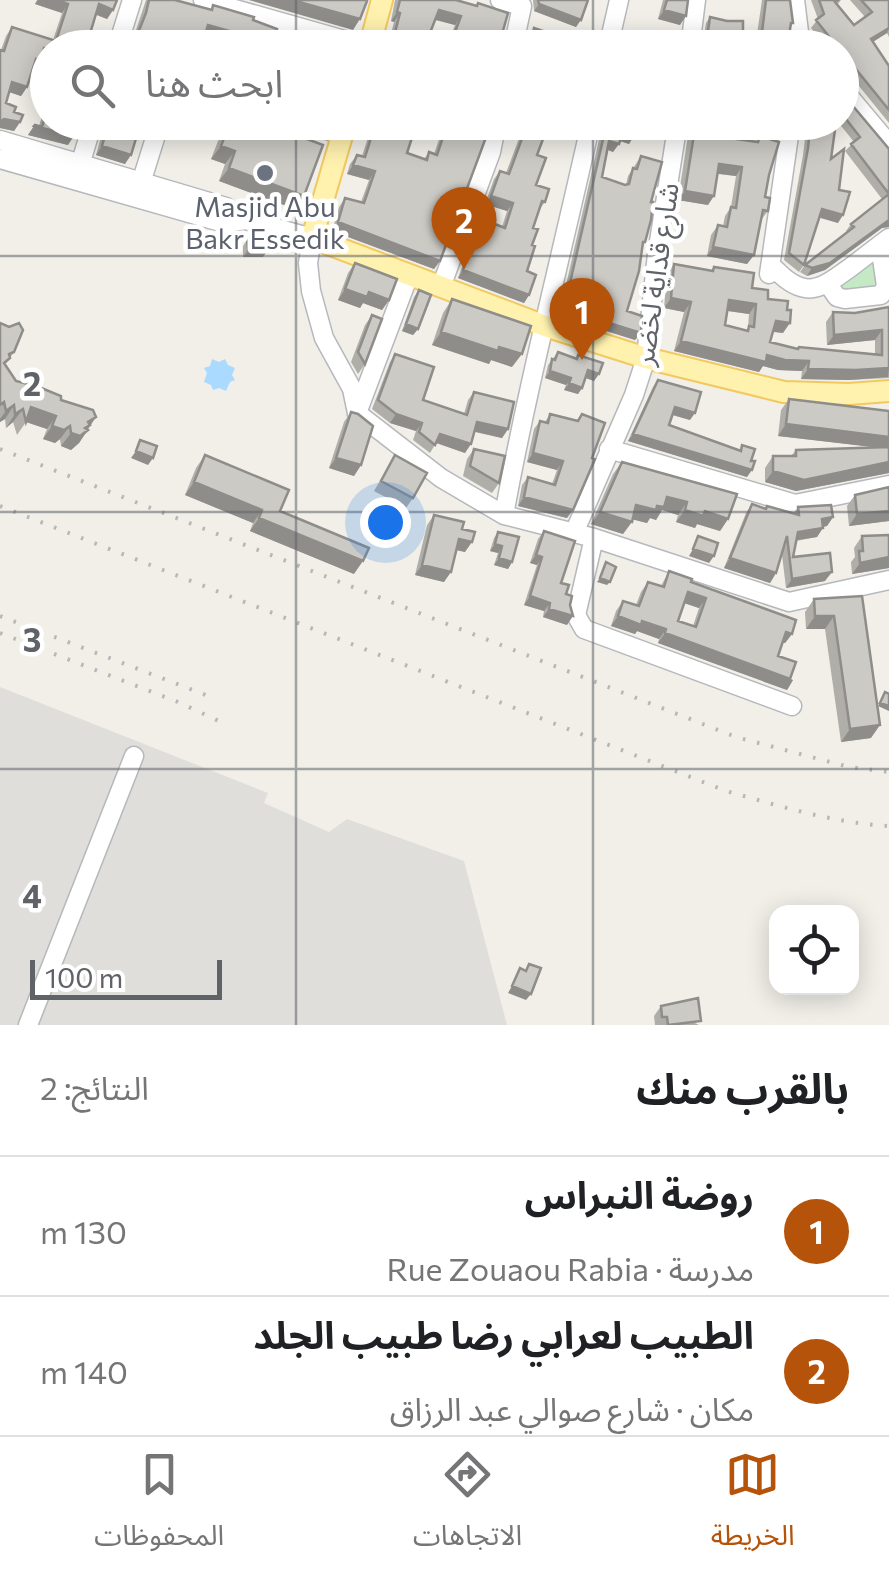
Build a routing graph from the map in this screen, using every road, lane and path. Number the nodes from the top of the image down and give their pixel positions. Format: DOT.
graph roads {
  1 [pos="132,0"];
  2 [pos="203,0"];
  3 [pos="382,0"];
  4 [pos="500,0"];
  5 [pos="619,0"];
  6 [pos="696,0"];
  7 [pos="794,0"];
  8 [pos="123,30"];
  9 [pos="309,30"];
  10 [pos="374,30"];
  11 [pos="517,30"];
  12 [pos="612,30"];
  13 [pos="692,30"];
  14 [pos="800,30"];
  15 [pos="859,108"];
  16 [pos="0,140"];
  17 [pos="87,140"];
  18 [pos="154,140"];
  19 [pos="341,140"];
  20 [pos="493,140"];
  21 [pos="587,140"];
  22 [pos="675,140"];
  23 [pos="788,140"];
  24 [pos="889,144"];
  25 [pos="0,160"];
  26 [pos="77,173"];
  27 [pos="141,183"];
  28 [pos="246,220"];
  29 [pos="312,238"];
  30 [pos="884,242"];
  31 [pos="409,275"];
  32 [pos="828,284"];
  33 [pos="441,287"];
  34 [pos="545,326"];
  35 [pos="646,358"];
  36 [pos="889,391"];
  37 [pos="357,413"];
  38 [pos="609,449"];
  39 [pos="889,485"];
  40 [pos="504,515"];
  41 [pos="574,533"];
  42 [pos="594,538"];
  43 [pos="889,580"];
  44 [pos="792,706"];
  45 [pos="134,756"];
  46 [pos="28,1025"];
  1 -- 8 [label="street"];
  2 -- 9 [label="street"];
  3 -- 10 [label="main road"];
  4 -- 11 [label="street"];
  5 -- 12 [label="street"];
  6 -- 13 [label="street"];
  7 -- 14 [label="street"];
  15 -- 24 [label="street"];
  16 -- 26 [label="street"];
  17 -- 26 [label="street"];
  18 -- 27 [label="street"];
  19 -- 29 [label="main road"];
  20 -- 33 [label="street"];
  21 -- 34 [label="street"];
  22 -- 35 [label="street, شارع قداية لخضر"];
  23 -- 32 [label="street"];
  25 -- 26 [label="street"];
  26 -- 27 [label="street"];
  26 -- 28 [label="street"];
  27 -- 28 [label="street"];
  28 -- 29 [label="street"];
  29 -- 31 [label="main road"];
  29 -- 37 [label="street"];
  30 -- 32 [label="street"];
  30 -- 32 [label="street"];
  31 -- 33 [label="main road"];
  31 -- 37 [label="street"];
  33 -- 34 [label="main road"];
  34 -- 35 [label="main road"];
  34 -- 40 [label="street"];
  35 -- 36 [label="main road"];
  35 -- 38 [label="street, شارع قداية لخضر"];
  37 -- 40 [label="street"];
  38 -- 39 [label="street"];
  38 -- 41 [label="street, شارع قداية لخضر"];
  40 -- 41 [label="street"];
  41 -- 42 [label="street"];
  42 -- 43 [label="street"];
  42 -- 44 [label="street"];
  45 -- 46 [label="street"];
}
